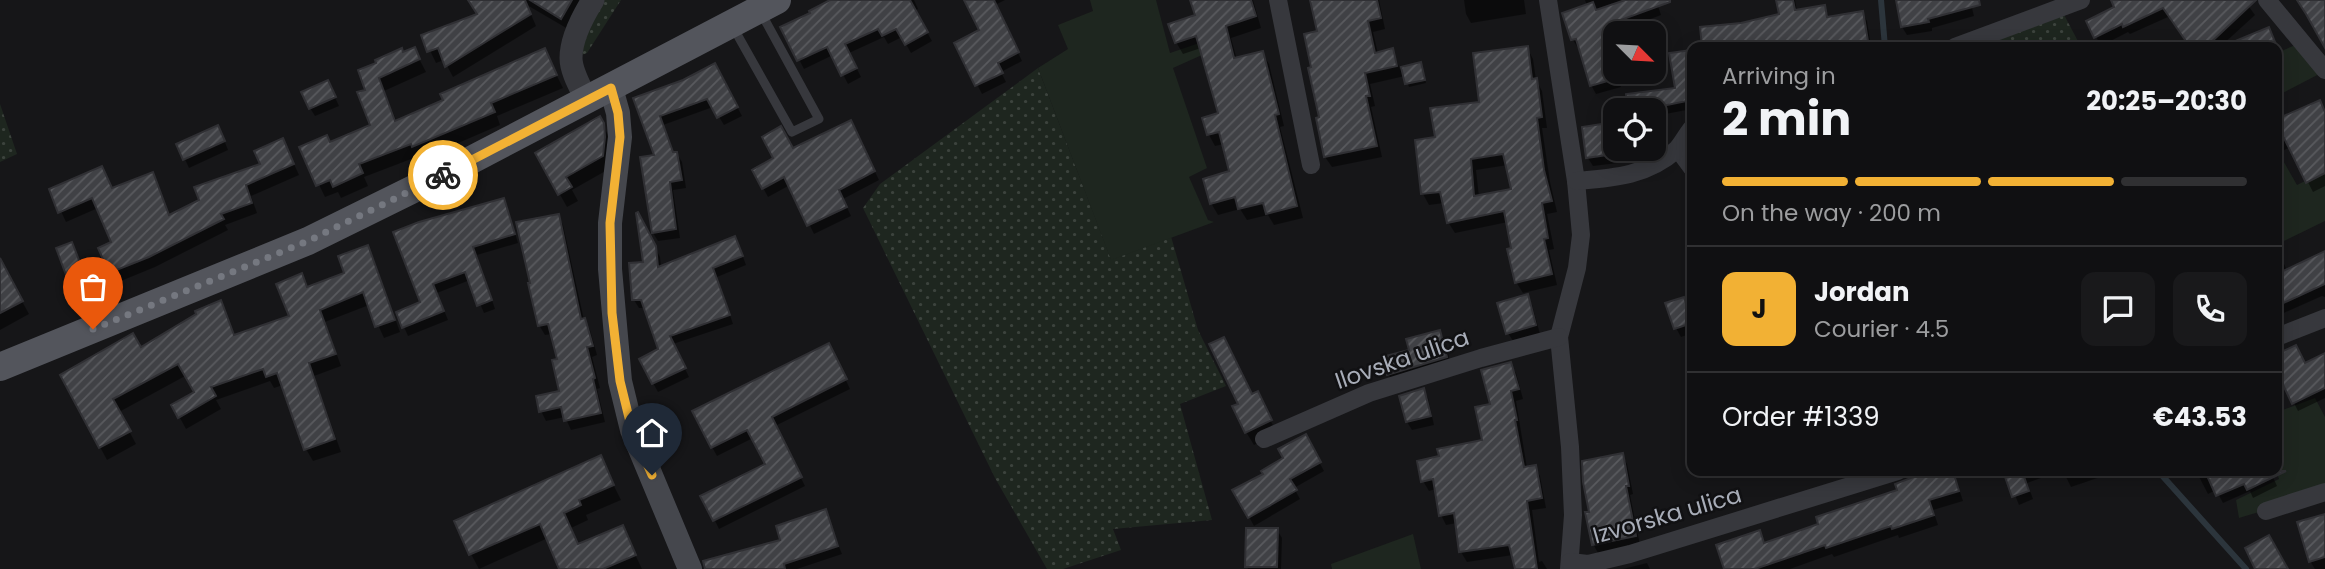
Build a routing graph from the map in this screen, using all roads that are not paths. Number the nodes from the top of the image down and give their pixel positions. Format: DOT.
graph roads {
  1 [pos="593,0"];
  2 [pos="1278,0"];
  3 [pos="1548,0"];
  4 [pos="2081,0"];
  5 [pos="2267,0"];
  6 [pos="768,5"];
  7 [pos="731,24"];
  8 [pos="1968,42"];
  9 [pos="2325,69"];
  10 [pos="599,95"];
  11 [pos="1687,136"];
  12 [pos="1678,149"];
  13 [pos="1687,161"];
  14 [pos="1311,165"];
  15 [pos="1576,181"];
  16 [pos="2325,318"];
  17 [pos="2282,335"];
  18 [pos="1559,337"];
  19 [pos="0,367"];
  20 [pos="1264,439"];
  21 [pos="1882,476"];
  22 [pos="2325,492"];
  23 [pos="2266,511"];
  24 [pos="1569,566"];
  25 [pos="690,569"];
  1 -- 10 [label="street"];
  2 -- 14 [label="street"];
  3 -- 15 [label="street"];
  4 -- 8 [label="street"];
  5 -- 9 [label="street"];
  6 -- 7 [label="main road"];
  6 -- 7 [label="lane"];
  7 -- 10 [label="main road"];
  10 -- 19 [label="main road"];
  10 -- 25 [label="main road"];
  11 -- 12 [label="street"];
  12 -- 13 [label="street"];
  12 -- 15 [label="street"];
  15 -- 18 [label="street"];
  16 -- 17 [label="street"];
  18 -- 20 [label="street, Ilovska ulica"];
  18 -- 24 [label="street"];
  21 -- 24 [label="street, Izvorska ulica"];
  22 -- 23 [label="street"];
}
